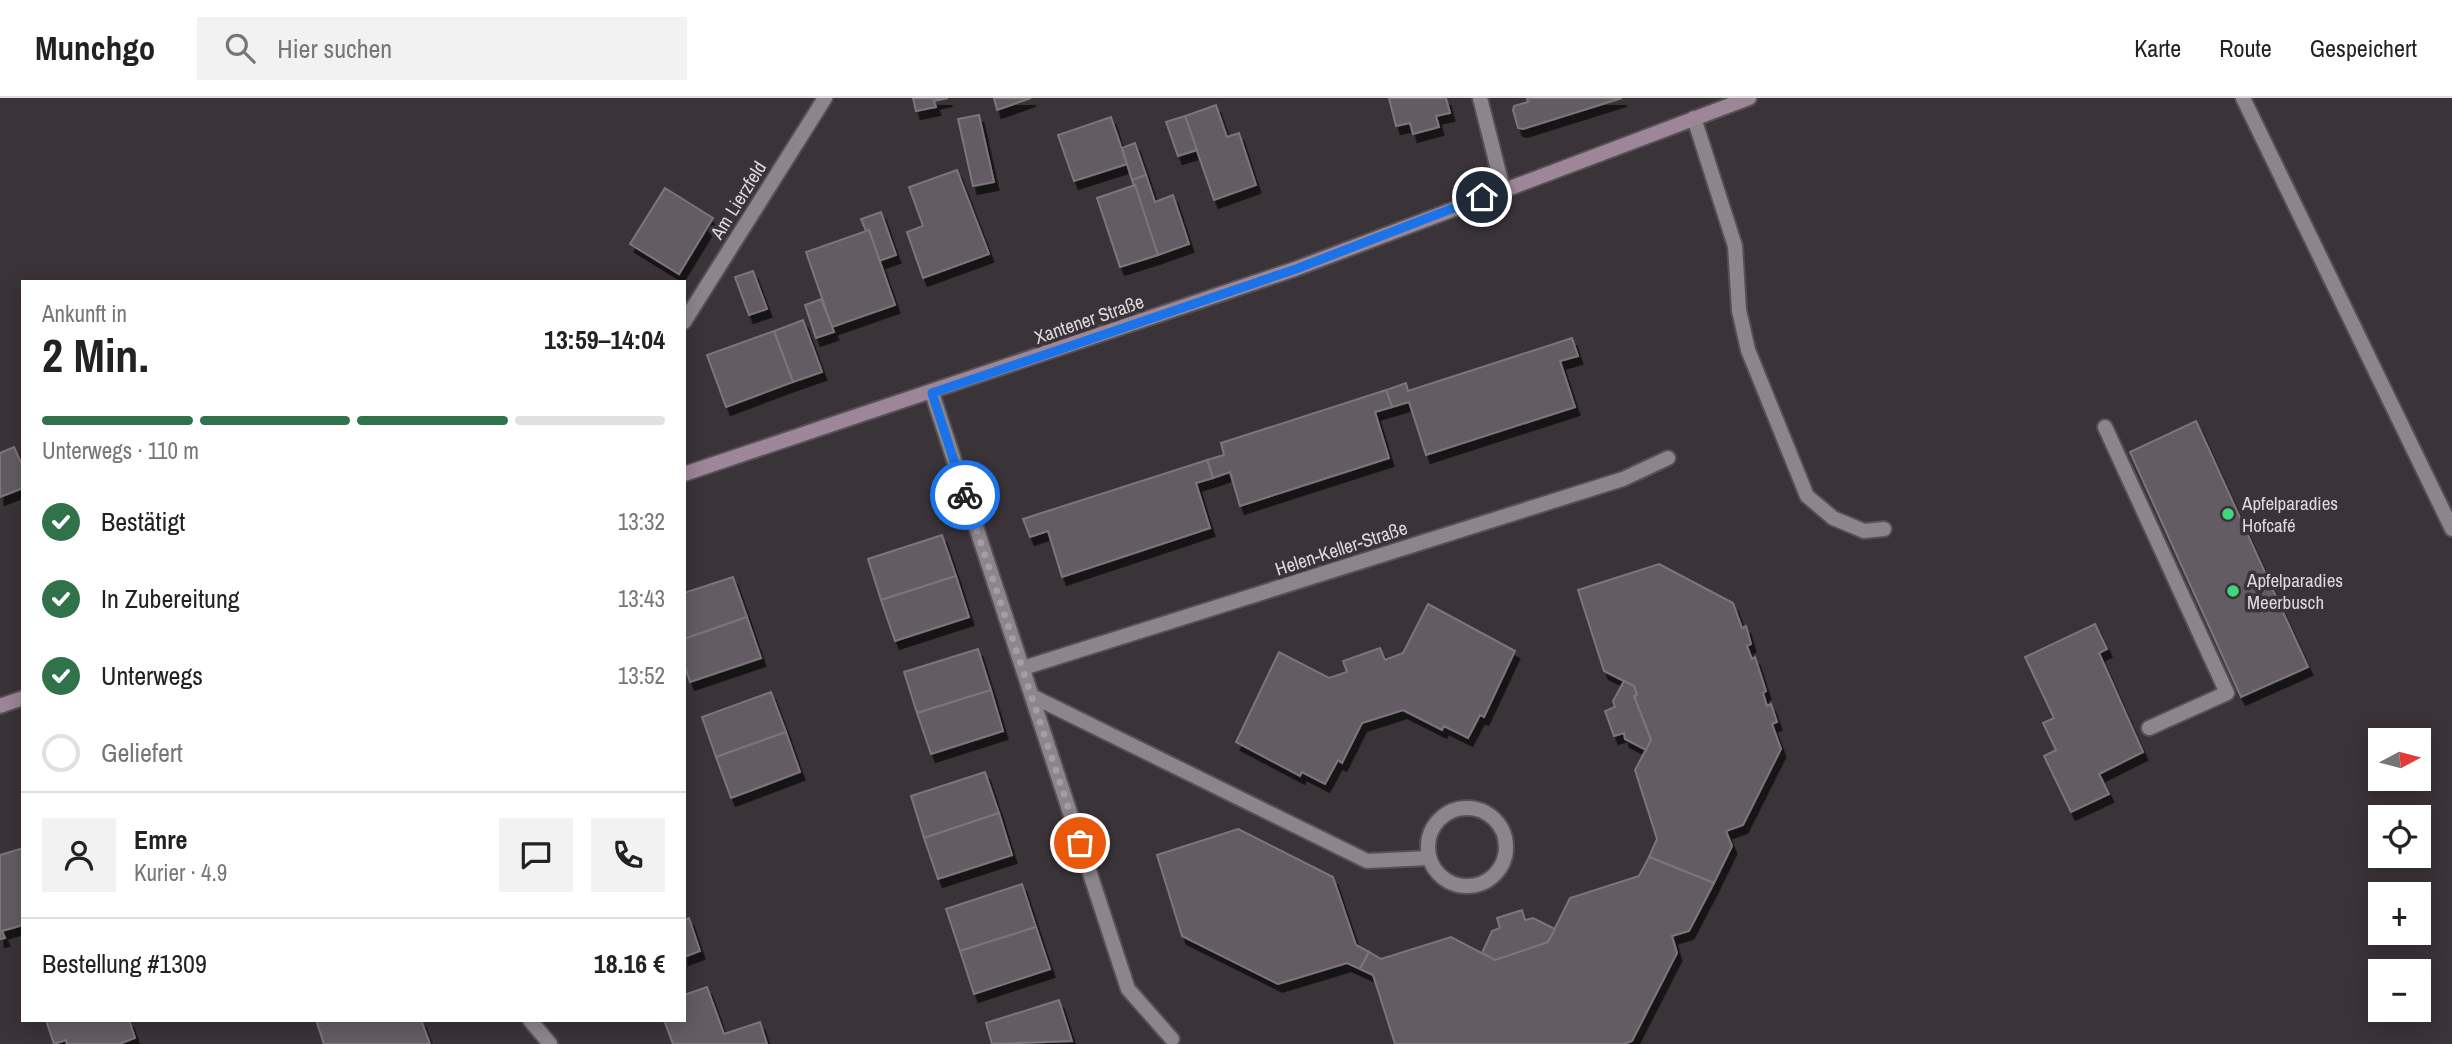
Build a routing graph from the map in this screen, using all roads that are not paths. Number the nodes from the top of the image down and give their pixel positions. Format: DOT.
graph roads {
  1 [pos="825,98"];
  2 [pos="1480,98"];
  3 [pos="1749,98"];
  4 [pos="2243,98"];
  5 [pos="1720,103"];
  6 [pos="1694,118"];
  7 [pos="1503,189"];
  8 [pos="686,319"];
  9 [pos="932,393"];
  10 [pos="2105,427"];
  11 [pos="1668,458"];
  12 [pos="686,473"];
  13 [pos="1884,529"];
  14 [pos="2452,529"];
  15 [pos="1023,668"];
  16 [pos="1032,696"];
  17 [pos="21,699"];
  18 [pos="0,706"];
  19 [pos="2149,728"];
  20 [pos="1429,858"];
  21 [pos="532,1022"];
  22 [pos="1172,1039"];
  23 [pos="550,1044"];
  1 -- 8 [label="street, Am Lierzfeld"];
  2 -- 7 [label="street"];
  3 -- 5 [label="main road, Xantener Straße"];
  4 -- 14 [label="street"];
  5 -- 6 [label="main road, Xantener Straße"];
  6 -- 7 [label="main road, Xantener Straße"];
  6 -- 13 [label="street"];
  7 -- 9 [label="main road, Xantener Straße"];
  9 -- 12 [label="main road, Xantener Straße"];
  9 -- 15 [label="street"];
  10 -- 19 [label="street"];
  11 -- 15 [label="street, Helen-Keller-Straße"];
  15 -- 16 [label="street"];
  16 -- 20 [label="street"];
  16 -- 22 [label="street"];
  17 -- 18 [label="main road"];
  20 -- 20 [label="street"];
  21 -- 23 [label="street"];
}
